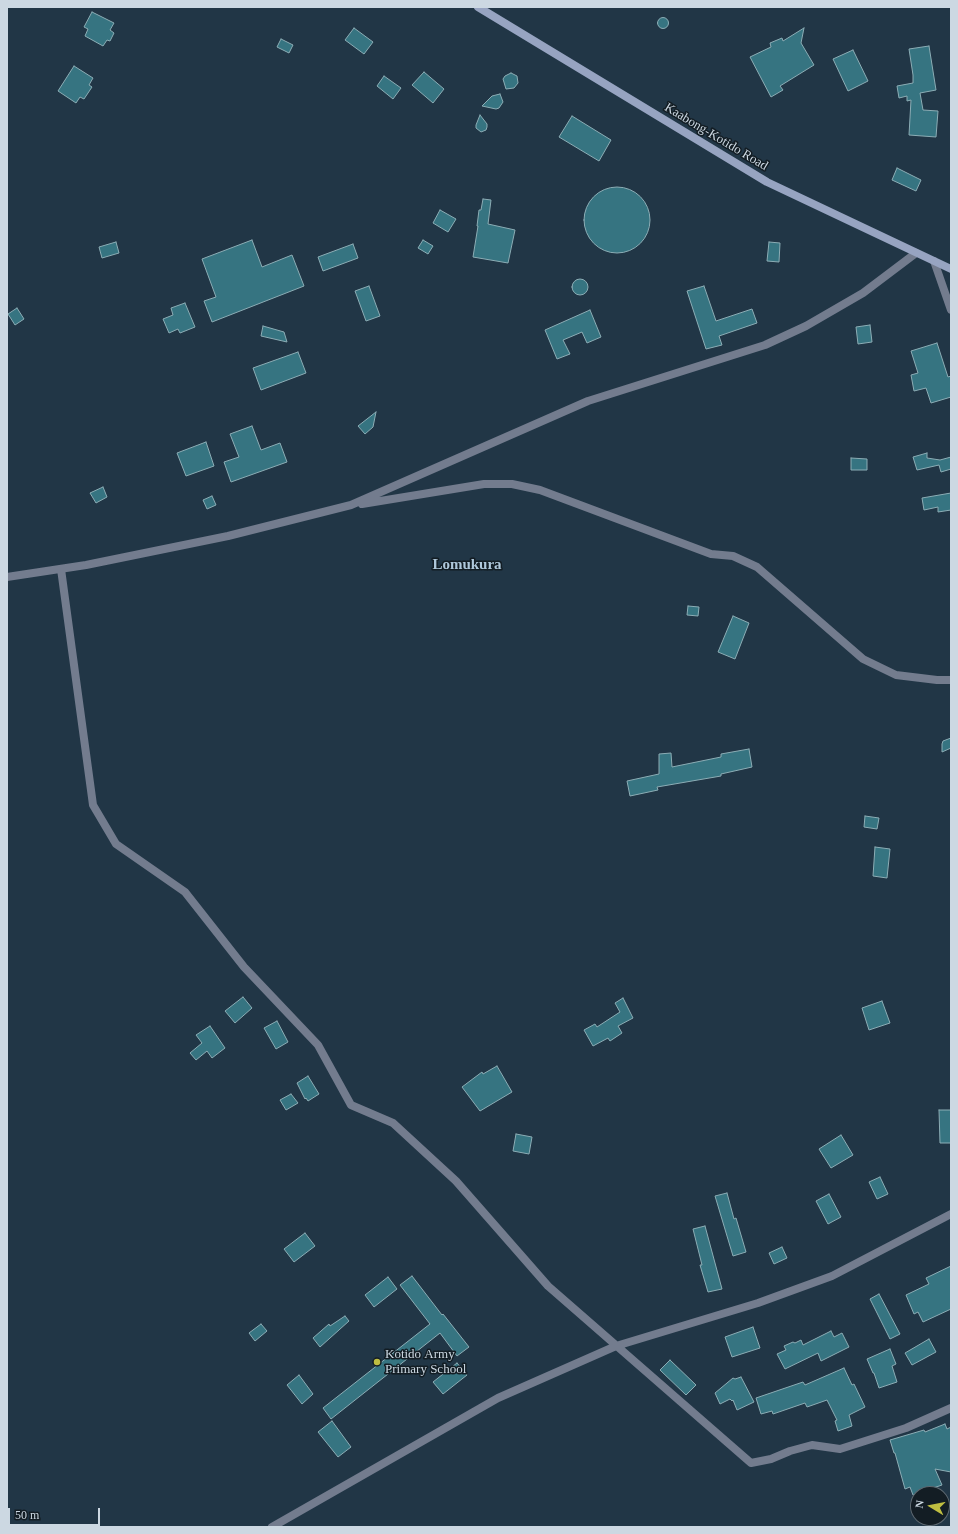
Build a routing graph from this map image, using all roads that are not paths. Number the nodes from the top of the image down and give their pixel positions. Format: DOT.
graph roads {
  1 [pos="478,7"];
  2 [pos="916,253"];
  3 [pos="934,261"];
  4 [pos="951,268"];
  5 [pos="951,310"];
  6 [pos="351,505"];
  7 [pos="61,569"];
  8 [pos="7,577"];
  9 [pos="951,680"];
  10 [pos="951,1214"];
  11 [pos="616,1346"];
  12 [pos="951,1408"];
  13 [pos="272,1527"];
  1 -- 2 [label="street, Kaabong-Kotido Road"];
  2 -- 3 [label="street, Kaabong-Kotido Road"];
  2 -- 6 [label="street"];
  3 -- 4 [label="street, Kaabong-Kotido Road"];
  3 -- 5 [label="street"];
  6 -- 7 [label="street"];
  6 -- 9 [label="street"];
  7 -- 8 [label="street"];
  7 -- 11 [label="street"];
  10 -- 11 [label="street"];
  11 -- 12 [label="street"];
  11 -- 13 [label="street"];
}
